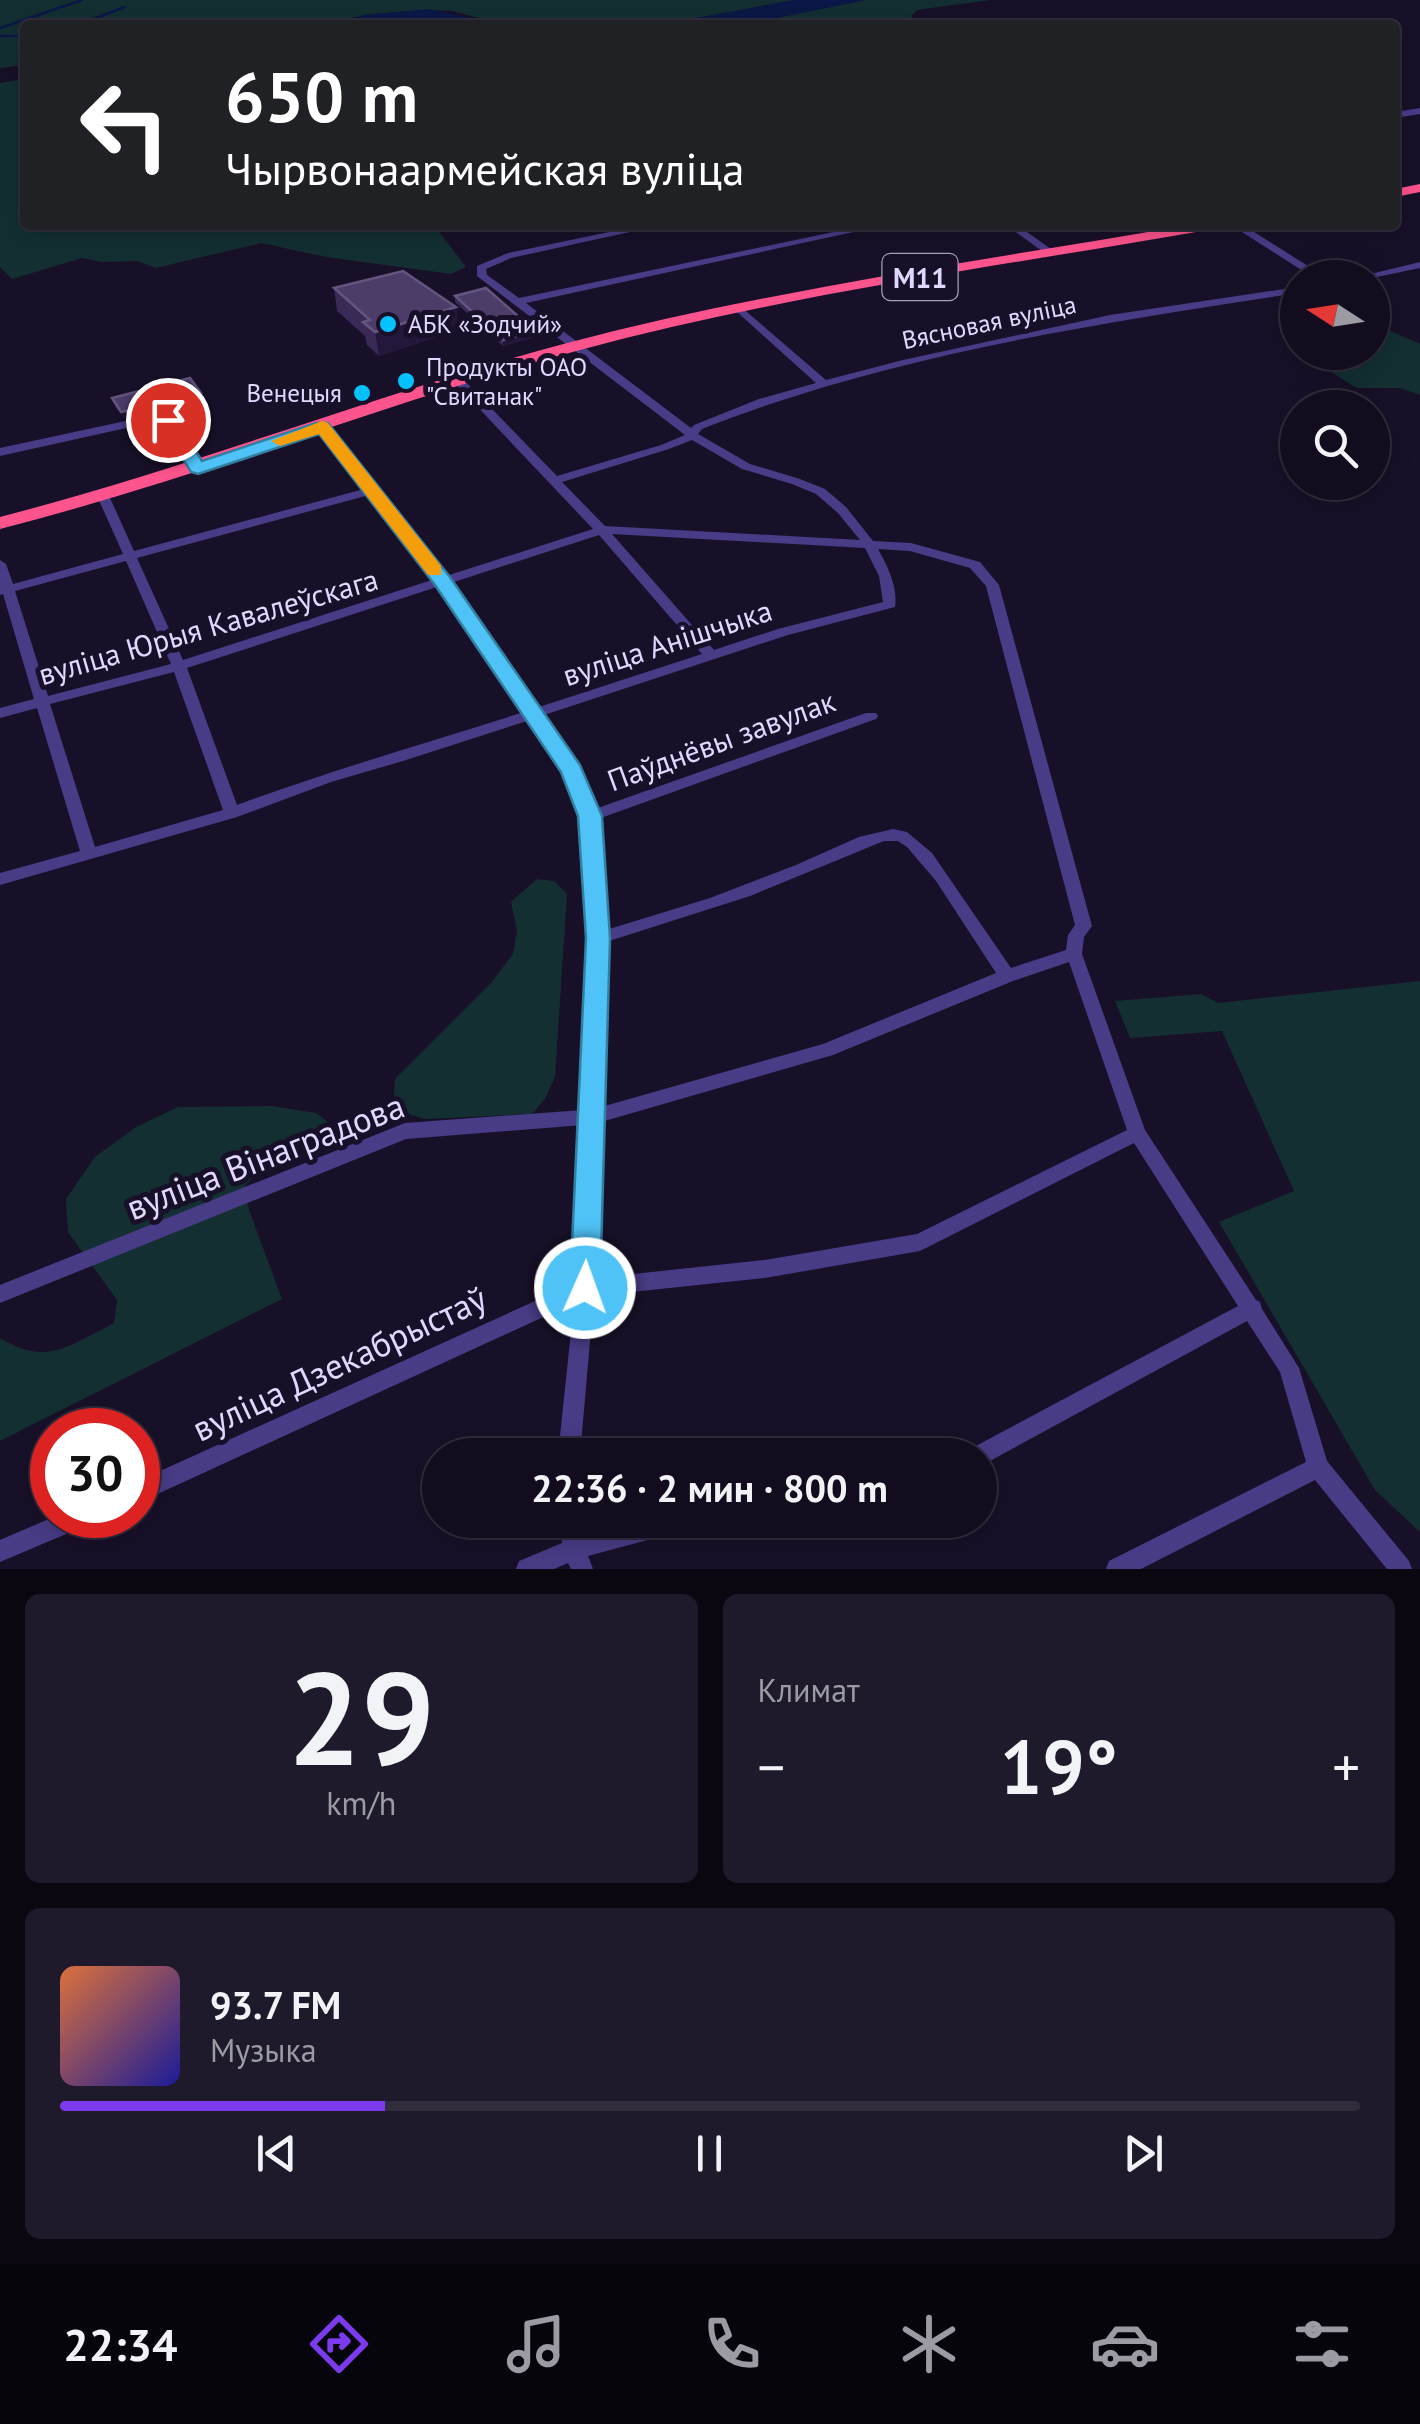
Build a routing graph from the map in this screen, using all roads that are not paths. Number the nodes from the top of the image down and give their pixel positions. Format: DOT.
graph roads {
  1 [pos="633,230"];
  2 [pos="857,230"];
  3 [pos="1018,230"];
  4 [pos="1185,230"];
  5 [pos="1244,230"];
  6 [pos="1053,254"];
  7 [pos="1293,260"];
  8 [pos="1420,265"];
  9 [pos="1390,271"];
  10 [pos="1280,293"];
  11 [pos="515,302"];
  12 [pos="740,310"];
  13 [pos="577,346"];
  14 [pos="459,381"];
  15 [pos="824,384"];
  16 [pos="322,427"];
  17 [pos="695,430"];
  18 [pos="0,452"];
  19 [pos="198,468"];
  20 [pos="554,481"];
  21 [pos="373,490"];
  22 [pos="104,498"];
  23 [pos="0,523"];
  24 [pos="601,530"];
  25 [pos="867,542"];
  26 [pos="132,556"];
  27 [pos="0,564"];
  28 [pos="443,581"];
  29 [pos="3,590"];
  30 [pos="712,656"];
  31 [pos="179,666"];
  32 [pos="42,701"];
  33 [pos="0,713"];
  34 [pos="536,713"];
  35 [pos="870,716"];
  36 [pos="232,813"];
  37 [pos="590,816"];
  38 [pos="90,854"];
  39 [pos="0,879"];
  40 [pos="598,938"];
  41 [pos="1074,954"];
  42 [pos="1006,976"];
  43 [pos="592,1117"];
  44 [pos="1137,1132"];
  45 [pos="585,1288"];
  46 [pos="0,1294"];
  47 [pos="1253,1308"];
  48 [pos="571,1438"];
  49 [pos="997,1446"];
  50 [pos="1318,1467"];
  51 [pos="160,1482"];
  52 [pos="30,1538"];
  53 [pos="634,1538"];
  54 [pos="0,1551"];
  55 [pos="578,1559"];
  56 [pos="527,1569"];
  57 [pos="1117,1569"];
  58 [pos="1401,1569"];
  1 -- 11 [label="street, вуліца Анішчыка"];
  2 -- 11 [label="street"];
  3 -- 6 [label="street"];
  4 -- 6 [label="highway, М11"];
  5 -- 7 [label="street"];
  6 -- 12 [label="highway, М11"];
  8 -- 9 [label="street"];
  10 -- 15 [label="street, Вясновая вуліца"];
  11 -- 13 [label="street, вуліца Анішчыка"];
  12 -- 13 [label="highway, М11"];
  12 -- 15 [label="street"];
  13 -- 14 [label="highway, М11"];
  13 -- 17 [label="street, вуліца Анішчыка"];
  14 -- 16 [label="highway, М11"];
  14 -- 20 [label="street"];
  15 -- 17 [label="street, Вясновая вуліца"];
  16 -- 19 [label="highway, М11"];
  16 -- 21 [label="street"];
  17 -- 20 [label="street, Вясновая вуліца"];
  17 -- 25 [label="street, вуліца Анішчыка"];
  18 -- 19 [label="street"];
  19 -- 22 [label="highway, М11"];
  20 -- 24 [label="street"];
  21 -- 26 [label="street"];
  21 -- 28 [label="street"];
  22 -- 23 [label="highway, М11"];
  22 -- 26 [label="street"];
  24 -- 25 [label="street"];
  24 -- 28 [label="street, вуліца Юрыя Кавалеўскага"];
  24 -- 30 [label="street"];
  25 -- 30 [label="street, вуліца Анішчыка"];
  25 -- 41 [label="street"];
  26 -- 29 [label="street"];
  26 -- 31 [label="street"];
  27 -- 29 [label="street"];
  28 -- 31 [label="street, вуліца Юрыя Кавалеўскага"];
  28 -- 34 [label="street"];
  29 -- 32 [label="street"];
  30 -- 34 [label="street, вуліца Анішчыка"];
  31 -- 32 [label="street, вуліца Юрыя Кавалеўскага"];
  31 -- 36 [label="street"];
  32 -- 33 [label="street, вуліца Юрыя Кавалеўскага"];
  32 -- 38 [label="street"];
  34 -- 36 [label="street, вуліца Анішчыка"];
  34 -- 37 [label="street"];
  35 -- 37 [label="street, Паўднёвы завулак"];
  36 -- 38 [label="street, вуліца Анішчыка"];
  37 -- 40 [label="street"];
  38 -- 39 [label="street, вуліца Анішчыка"];
  40 -- 42 [label="street"];
  40 -- 43 [label="street"];
  41 -- 42 [label="street, вуліца Вінаградова"];
  41 -- 44 [label="street"];
  42 -- 43 [label="street, вуліца Вінаградова"];
  43 -- 45 [label="street"];
  43 -- 46 [label="street, вуліца Вінаградова"];
  44 -- 45 [label="street, вуліца Дзекабрыстаў"];
  44 -- 47 [label="street"];
  45 -- 48 [label="street"];
  45 -- 51 [label="street, вуліца Дзекабрыстаў"];
  47 -- 49 [label="street"];
  47 -- 50 [label="street"];
  50 -- 57 [label="street"];
  50 -- 58 [label="street"];
  52 -- 54 [label="street"];
  53 -- 55 [label="street"];
  55 -- 56 [label="street"];
}
